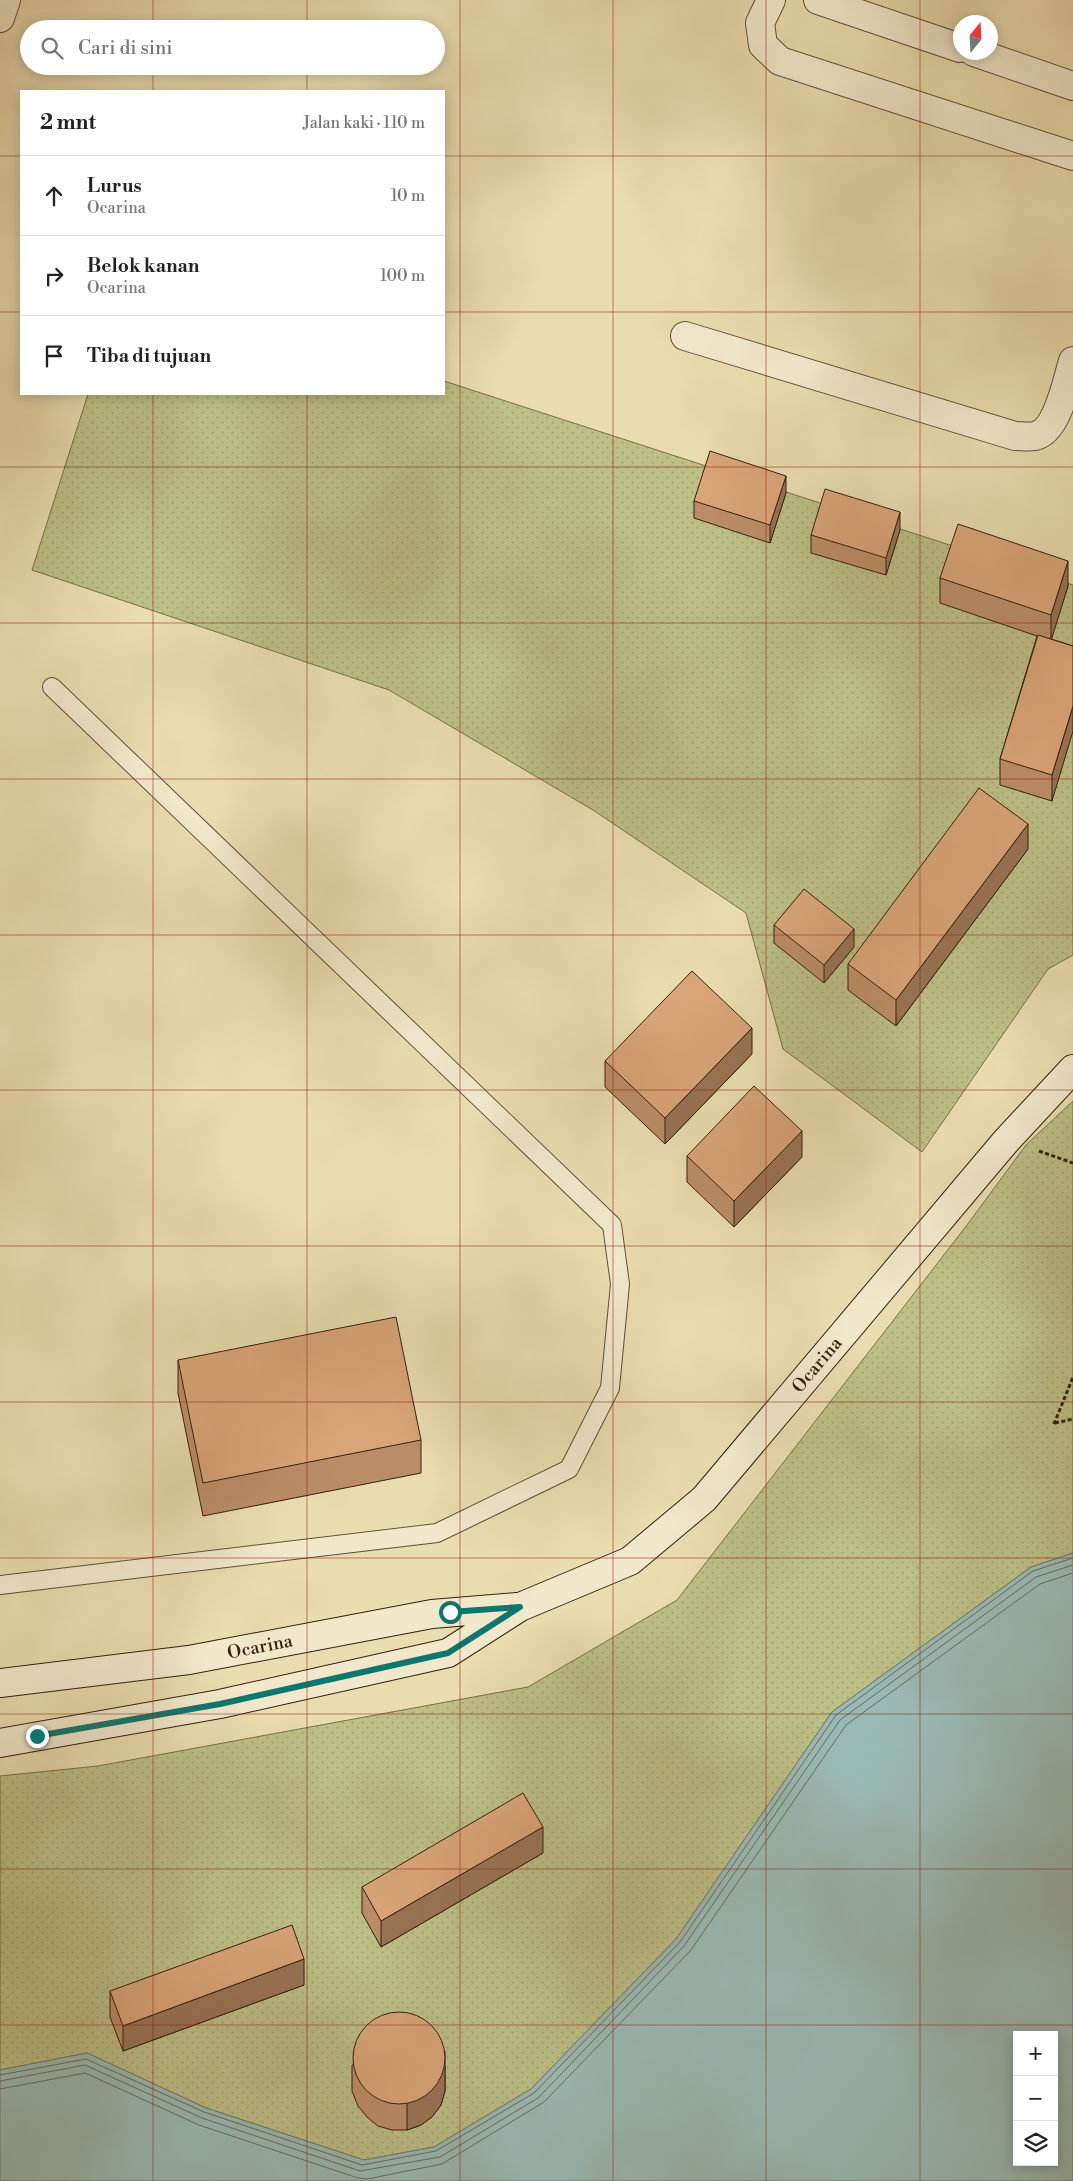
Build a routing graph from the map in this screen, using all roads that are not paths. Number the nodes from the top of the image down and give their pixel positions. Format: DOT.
graph roads {
  1 [pos="6,0"];
  2 [pos="771,0"];
  3 [pos="818,0"];
  4 [pos="0,18"];
  5 [pos="953,46"];
  6 [pos="997,60"];
  7 [pos="1073,86"];
  8 [pos="1073,156"];
  9 [pos="685,336"];
  10 [pos="1073,361"];
  11 [pos="52,688"];
  12 [pos="1073,1069"];
  13 [pos="0,1585"];
  14 [pos="520,1607"];
  15 [pos="0,1683"];
  16 [pos="0,1743"];
  1 -- 4 [label="street"];
  2 -- 8 [label="street"];
  3 -- 5 [label="street"];
  6 -- 7 [label="street"];
  9 -- 10 [label="street"];
  11 -- 13 [label="lane"];
  12 -- 14 [label="street, Ocarina"];
  14 -- 15 [label="street, Ocarina"];
  14 -- 16 [label="street, Ocarina"];
}
